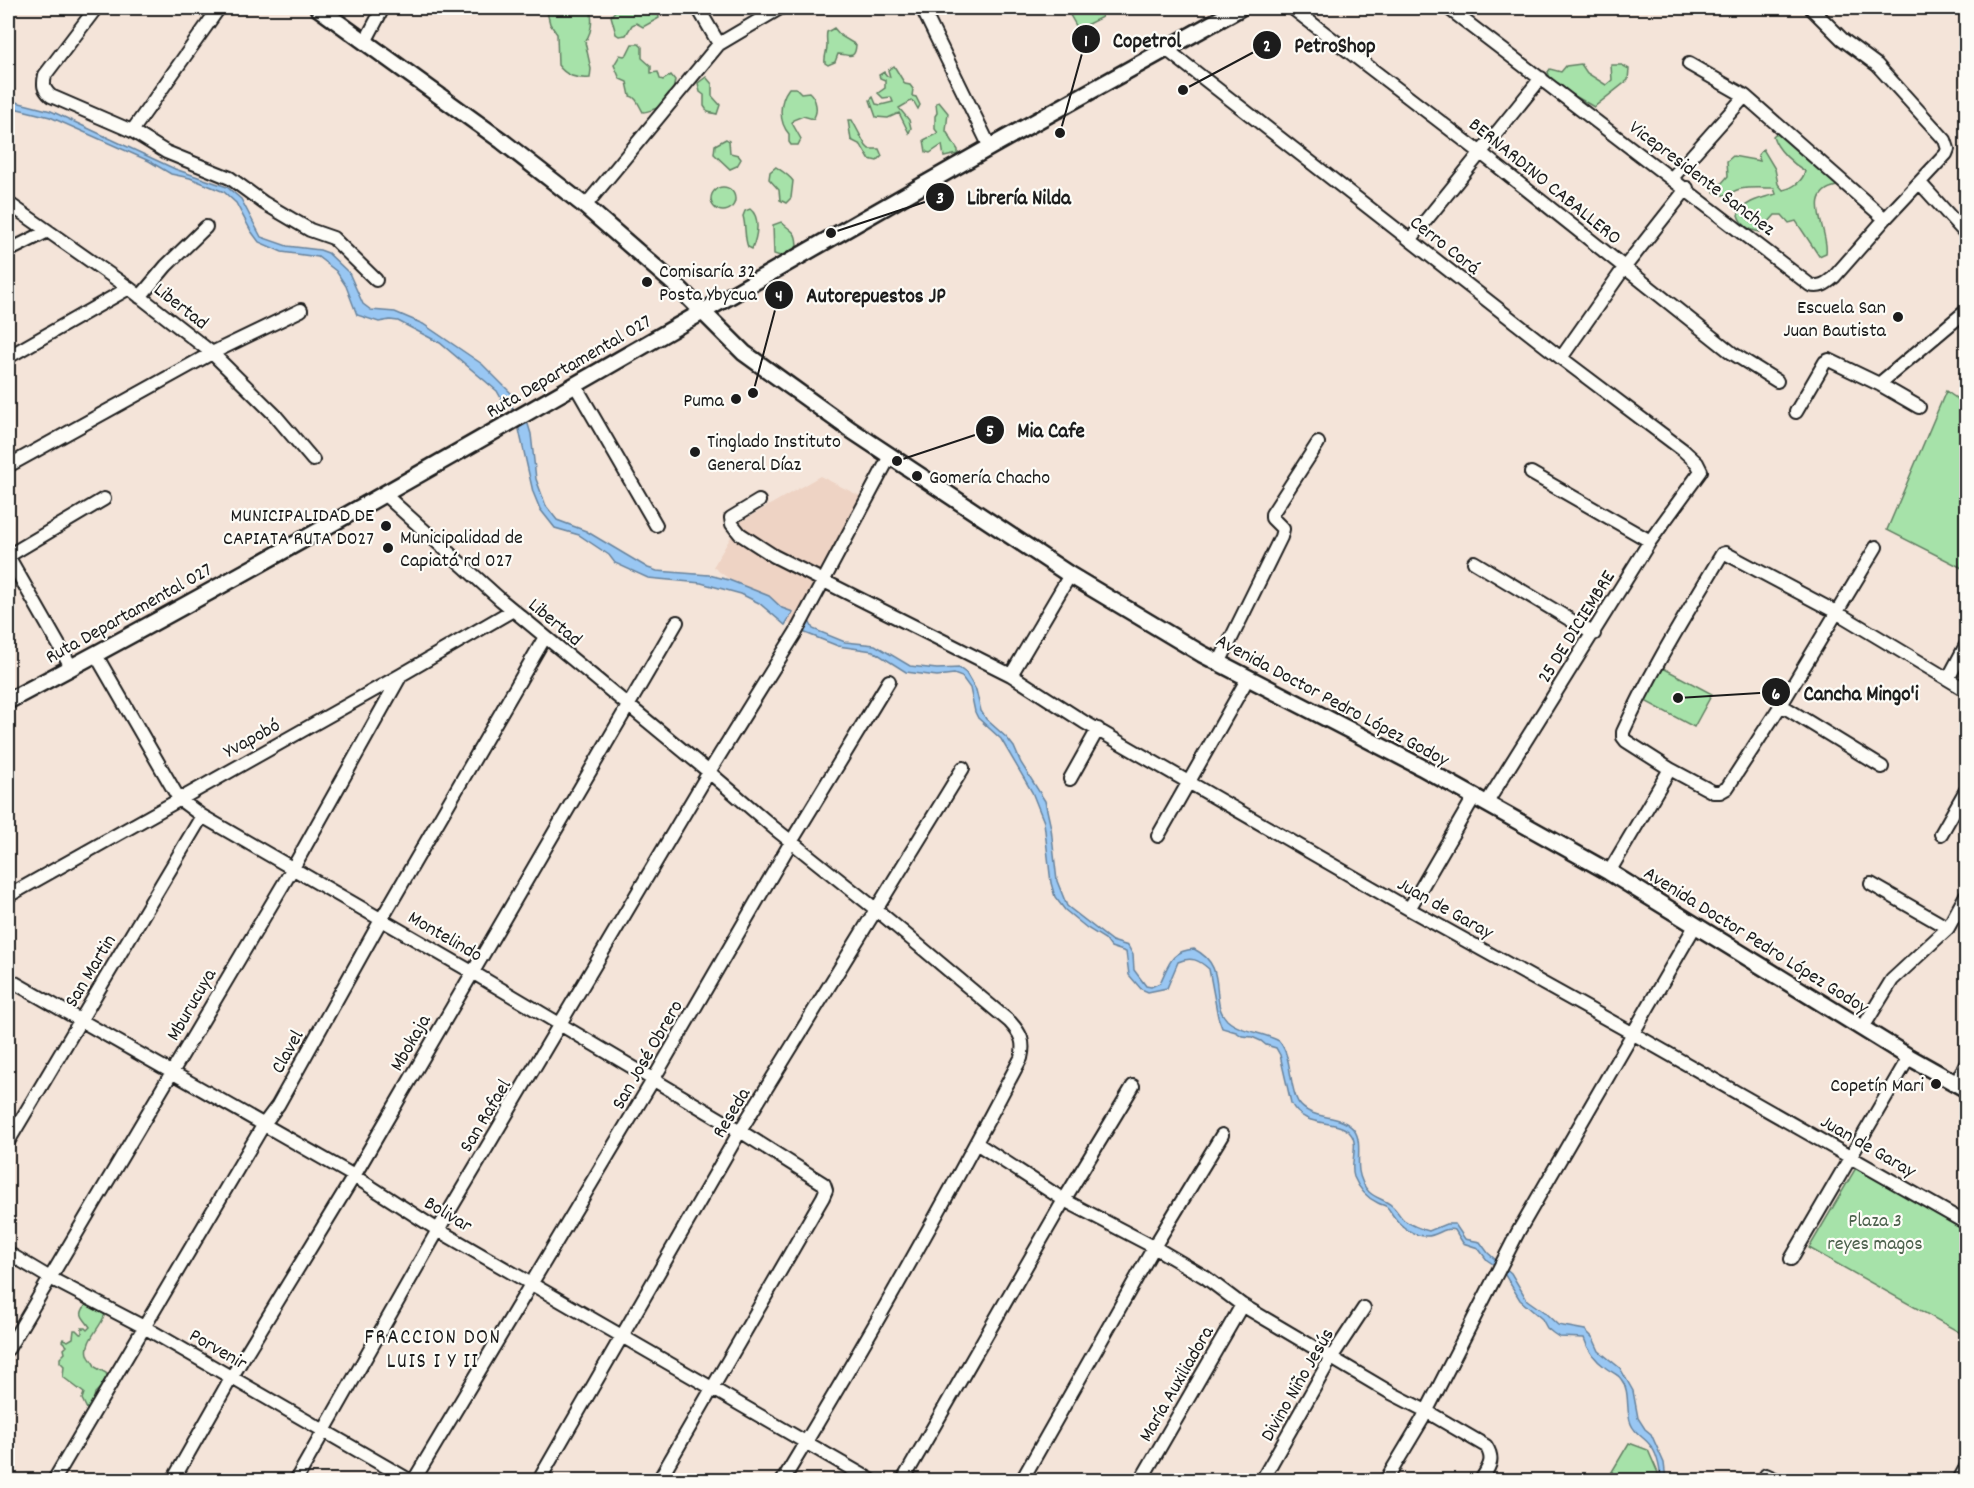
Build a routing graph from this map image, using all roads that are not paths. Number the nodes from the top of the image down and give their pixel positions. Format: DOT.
graph roads {
  1 [pos="96,8"];
  2 [pos="219,8"];
  3 [pos="318,8"];
  4 [pos="383,8"];
  5 [pos="698,8"];
  6 [pos="780,8"];
  7 [pos="922,8"];
  8 [pos="1240,8"];
  9 [pos="1292,8"];
  10 [pos="1448,8"];
  11 [pos="1811,8"];
  12 [pos="365,42"];
  13 [pos="719,44"];
  14 [pos="1166,49"];
  15 [pos="1689,64"];
  16 [pos="1541,78"];
  17 [pos="1745,96"];
  18 [pos="132,131"];
  19 [pos="990,147"];
  20 [pos="1481,153"];
  21 [pos="1672,178"];
  22 [pos="1920,183"];
  23 [pos="1687,188"];
  24 [pos="8,203"];
  25 [pos="585,206"];
  26 [pos="1885,219"];
  27 [pos="206,227"];
  28 [pos="48,231"];
  29 [pos="1966,234"];
  30 [pos="1410,240"];
  31 [pos="8,251"];
  32 [pos="1624,268"];
  33 [pos="376,280"];
  34 [pos="129,288"];
  35 [pos="140,297"];
  36 [pos="301,310"];
  37 [pos="1966,311"];
  38 [pos="702,313"];
  39 [pos="212,353"];
  40 [pos="8,357"];
  41 [pos="1561,358"];
  42 [pos="1777,381"];
  43 [pos="1879,384"];
  44 [pos="575,386"];
  45 [pos="1918,407"];
  46 [pos="1796,412"];
  47 [pos="1318,442"];
  48 [pos="890,456"];
  49 [pos="313,460"];
  50 [pos="8,466"];
  51 [pos="1701,471"];
  52 [pos="1531,473"];
  53 [pos="384,494"];
  54 [pos="104,499"];
  55 [pos="759,501"];
  56 [pos="656,525"];
  57 [pos="1650,541"];
  58 [pos="1876,547"];
  59 [pos="8,556"];
  60 [pos="1474,562"];
  61 [pos="1070,575"];
  62 [pos="823,583"];
  63 [pos="513,610"];
  64 [pos="1836,612"];
  65 [pos="677,622"];
  66 [pos="1594,634"];
  67 [pos="545,637"];
  68 [pos="1966,645"];
  69 [pos="96,655"];
  70 [pos="1219,663"];
  71 [pos="72,668"];
  72 [pos="401,675"];
  73 [pos="1011,675"];
  74 [pos="1248,678"];
  75 [pos="1948,679"];
  76 [pos="889,681"];
  77 [pos="1966,690"];
  78 [pos="8,701"];
  79 [pos="628,705"];
  80 [pos="1781,705"];
  81 [pos="1098,729"];
  82 [pos="1882,767"];
  83 [pos="963,768"];
  84 [pos="1670,769"];
  85 [pos="709,772"];
  86 [pos="1071,779"];
  87 [pos="1189,782"];
  88 [pos="1966,790"];
  89 [pos="179,799"];
  90 [pos="1480,801"];
  91 [pos="202,816"];
  92 [pos="1941,834"];
  93 [pos="1158,836"];
  94 [pos="791,842"];
  95 [pos="292,868"];
  96 [pos="1609,872"];
  97 [pos="1871,884"];
  98 [pos="1966,895"];
  99 [pos="8,896"];
  100 [pos="1409,909"];
  101 [pos="877,910"];
  102 [pos="381,921"];
  103 [pos="1695,926"];
  104 [pos="1948,928"];
  105 [pos="472,972"];
  106 [pos="8,979"];
  107 [pos="81,1021"];
  108 [pos="560,1026"];
  109 [pos="1862,1029"];
  110 [pos="1632,1032"];
  111 [pos="1909,1057"];
  112 [pos="1966,1064"];
  113 [pos="172,1072"];
  114 [pos="653,1080"];
  115 [pos="1133,1086"];
  116 [pos="1961,1086"];
  117 [pos="264,1124"];
  118 [pos="740,1131"];
  119 [pos="1222,1135"];
  120 [pos="8,1143"];
  121 [pos="976,1143"];
  122 [pos="1851,1157"];
  123 [pos="354,1176"];
  124 [pos="1064,1200"];
  125 [pos="1966,1223"];
  126 [pos="438,1230"];
  127 [pos="1155,1246"];
  128 [pos="8,1253"];
  129 [pos="1791,1258"];
  130 [pos="50,1278"];
  131 [pos="532,1283"];
  132 [pos="1242,1305"];
  133 [pos="1364,1308"];
  134 [pos="144,1327"];
  135 [pos="621,1337"];
  136 [pos="8,1348"];
  137 [pos="1331,1358"];
  138 [pos="231,1378"];
  139 [pos="711,1387"];
  140 [pos="1426,1411"];
  141 [pos="324,1433"];
  142 [pos="806,1443"];
  143 [pos="1966,1467"];
  144 [pos="54,1480"];
  145 [pos="173,1480"];
  146 [pos="296,1480"];
  147 [pos="408,1480"];
  148 [pos="414,1480"];
  149 [pos="539,1480"];
  150 [pos="659,1480"];
  151 [pos="783,1480"];
  152 [pos="871,1480"];
  153 [pos="903,1480"];
  154 [pos="1022,1480"];
  155 [pos="1141,1480"];
  156 [pos="1263,1480"];
  157 [pos="1386,1480"];
  158 [pos="1481,1480"];
  159 [pos="1959,1480"];
  1 -- 18 [label="street"];
  2 -- 18 [label="street"];
  3 -- 12 [label="main road, Avenida Doctor Pedro López Godoy"];
  4 -- 12 [label="street"];
  5 -- 13 [label="street"];
  6 -- 13 [label="street"];
  7 -- 19 [label="street"];
  8 -- 14 [label="main road, Ruta Departamental 027"];
  9 -- 20 [label="street, BERNARDINO CABALLERO"];
  10 -- 16 [label="street, Vicepresidente Sanchez"];
  11 -- 22 [label="street, Vicepresidente Sanchez"];
  12 -- 25 [label="main road, Avenida Doctor Pedro López Godoy"];
  13 -- 25 [label="street"];
  14 -- 19 [label="main road, Ruta Departamental 027"];
  14 -- 30 [label="street, Cerro Corá"];
  15 -- 17 [label="street"];
  16 -- 20 [label="street"];
  16 -- 21 [label="street, Vicepresidente Sanchez"];
  17 -- 21 [label="street"];
  17 -- 26 [label="street"];
  18 -- 33 [label="street"];
  19 -- 38 [label="main road, Ruta Departamental 027"];
  20 -- 30 [label="street"];
  20 -- 32 [label="street, BERNARDINO CABALLERO"];
  21 -- 23 [label="street, Vicepresidente Sanchez"];
  22 -- 26 [label="street, Vicepresidente Sanchez"];
  22 -- 29 [label="street"];
  23 -- 26 [label="street, Vicepresidente Sanchez"];
  23 -- 32 [label="street"];
  24 -- 28 [label="street, Libertad"];
  25 -- 38 [label="main road, Avenida Doctor Pedro López Godoy"];
  27 -- 35 [label="street"];
  28 -- 31 [label="street"];
  28 -- 34 [label="street, Libertad"];
  30 -- 41 [label="street, Cerro Corá"];
  32 -- 41 [label="street"];
  32 -- 42 [label="street, BERNARDINO CABALLERO"];
  34 -- 35 [label="street, Libertad"];
  34 -- 40 [label="street"];
  35 -- 39 [label="street, Libertad"];
  36 -- 39 [label="street"];
  37 -- 43 [label="street"];
  38 -- 44 [label="main road, Ruta Departamental 027"];
  38 -- 48 [label="main road, Avenida Doctor Pedro López Godoy"];
  39 -- 49 [label="street, Libertad"];
  39 -- 50 [label="street"];
  41 -- 51 [label="street, Cerro Corá"];
  43 -- 45 [label="street"];
  43 -- 46 [label="street"];
  44 -- 53 [label="main road, Ruta Departamental 027"];
  44 -- 56 [label="street"];
  47 -- 70 [label="street"];
  48 -- 61 [label="main road, Avenida Doctor Pedro López Godoy"];
  48 -- 62 [label="street, San Rafael"];
  51 -- 57 [label="street, 25 DE DICIEMBRE"];
  52 -- 57 [label="street"];
  53 -- 63 [label="street, Libertad"];
  53 -- 69 [label="main road, Ruta Departamental 027"];
  54 -- 59 [label="street"];
  55 -- 62 [label="street, Juan de Garay"];
  57 -- 66 [label="street, 25 DE DICIEMBRE"];
  58 -- 64 [label="street"];
  59 -- 71 [label="street"];
  60 -- 66 [label="street"];
  61 -- 70 [label="main road, Avenida Doctor Pedro López Godoy"];
  61 -- 73 [label="street"];
  62 -- 73 [label="street, Juan de Garay"];
  62 -- 85 [label="street, San Rafael"];
  63 -- 67 [label="street, Libertad"];
  63 -- 72 [label="street, Yvapobó"];
  64 -- 75 [label="street"];
  64 -- 80 [label="street"];
  64 -- 84 [label="street"];
  65 -- 79 [label="street, Mbokaja"];
  66 -- 90 [label="street, 25 DE DICIEMBRE"];
  67 -- 79 [label="street, Libertad"];
  67 -- 102 [label="street, Clavel"];
  68 -- 75 [label="street"];
  69 -- 71 [label="main road, Ruta Departamental 027"];
  69 -- 89 [label="street, Montelindo"];
  70 -- 74 [label="main road, Avenida Doctor Pedro López Godoy"];
  71 -- 78 [label="main road, Ruta Departamental 027"];
  72 -- 89 [label="street, Yvapobó"];
  72 -- 95 [label="street, Mburucuya"];
  73 -- 81 [label="street, Juan de Garay"];
  74 -- 87 [label="street"];
  74 -- 90 [label="main road, Avenida Doctor Pedro López Godoy"];
  75 -- 77 [label="street"];
  76 -- 94 [label="street, San José Obrero"];
  79 -- 85 [label="street, Libertad"];
  79 -- 105 [label="street, Mbokaja"];
  80 -- 82 [label="street"];
  80 -- 84 [label="street"];
  81 -- 86 [label="street"];
  81 -- 87 [label="street, Juan de Garay"];
  83 -- 101 [label="street, Reseda"];
  84 -- 96 [label="street"];
  85 -- 94 [label="street, Libertad"];
  85 -- 108 [label="street, San Rafael"];
  87 -- 93 [label="street"];
  87 -- 100 [label="street, Juan de Garay"];
  88 -- 92 [label="street"];
  89 -- 91 [label="street, Montelindo"];
  89 -- 99 [label="street, Yvapobó"];
  90 -- 96 [label="main road, Avenida Doctor Pedro López Godoy"];
  90 -- 100 [label="street, 25 DE DICIEMBRE"];
  91 -- 95 [label="street, Montelindo"];
  91 -- 107 [label="street, San Martin"];
  94 -- 101 [label="street, Libertad"];
  94 -- 114 [label="street, San José Obrero"];
  95 -- 102 [label="street, Montelindo"];
  95 -- 113 [label="street, Mburucuya"];
  96 -- 103 [label="main road, Avenida Doctor Pedro López Godoy"];
  97 -- 104 [label="street"];
  98 -- 104 [label="street"];
  100 -- 110 [label="street, Juan de Garay"];
  101 -- 118 [label="street, Reseda"];
  101 -- 121 [label="street, Libertad"];
  102 -- 105 [label="street, Montelindo"];
  102 -- 117 [label="street, Clavel"];
  103 -- 109 [label="main road, Avenida Doctor Pedro López Godoy"];
  103 -- 110 [label="street"];
  104 -- 109 [label="street"];
  105 -- 108 [label="street, Montelindo"];
  105 -- 123 [label="street, Mbokaja"];
  106 -- 107 [label="street, Bolivar"];
  107 -- 113 [label="street, Bolivar"];
  107 -- 120 [label="street, San Martin"];
  108 -- 114 [label="street, Montelindo"];
  108 -- 126 [label="street, San Rafael"];
  109 -- 111 [label="main road, Avenida Doctor Pedro López Godoy"];
  110 -- 122 [label="street, Juan de Garay"];
  110 -- 140 [label="street"];
  111 -- 116 [label="main road, Avenida Doctor Pedro López Godoy"];
  111 -- 122 [label="street"];
  112 -- 116 [label="street"];
  113 -- 117 [label="street, Bolivar"];
  113 -- 130 [label="street, Mburucuya"];
  114 -- 118 [label="street, Montelindo"];
  114 -- 131 [label="street, San José Obrero"];
  115 -- 124 [label="street"];
  117 -- 123 [label="street, Bolivar"];
  117 -- 134 [label="street, Clavel"];
  118 -- 135 [label="street, Reseda"];
  118 -- 139 [label="street, Montelindo"];
  119 -- 127 [label="street"];
  121 -- 124 [label="street"];
  121 -- 142 [label="street, Libertad"];
  122 -- 125 [label="street, Juan de Garay"];
  122 -- 129 [label="street"];
  123 -- 126 [label="street, Bolivar"];
  123 -- 138 [label="street, Mbokaja"];
  124 -- 127 [label="street"];
  124 -- 153 [label="street"];
  126 -- 131 [label="street, Bolivar"];
  126 -- 141 [label="street, San Rafael"];
  127 -- 132 [label="street"];
  127 -- 154 [label="street"];
  128 -- 130 [label="street, Porvenir"];
  130 -- 134 [label="street, Porvenir"];
  130 -- 136 [label="street, Mburucuya"];
  131 -- 135 [label="street, Bolivar"];
  131 -- 148 [label="street, San José Obrero"];
  132 -- 137 [label="street"];
  132 -- 155 [label="street, María Auxiliadora"];
  133 -- 137 [label="street, Divino Niño Jesús"];
  134 -- 138 [label="street, Porvenir"];
  134 -- 144 [label="street, Clavel"];
  135 -- 139 [label="street, Bolivar"];
  135 -- 149 [label="street, Reseda"];
  137 -- 140 [label="street"];
  137 -- 156 [label="street, Divino Niño Jesús"];
  138 -- 141 [label="street, Porvenir"];
  138 -- 145 [label="street, Mbokaja"];
  139 -- 142 [label="street, Bolivar"];
  139 -- 150 [label="street"];
  140 -- 157 [label="street"];
  140 -- 158 [label="street"];
  141 -- 146 [label="street, San Rafael"];
  141 -- 147 [label="street, Porvenir"];
  142 -- 151 [label="street, Libertad"];
  142 -- 152 [label="street, Bolivar"];
  143 -- 159 [label="street"];
}
